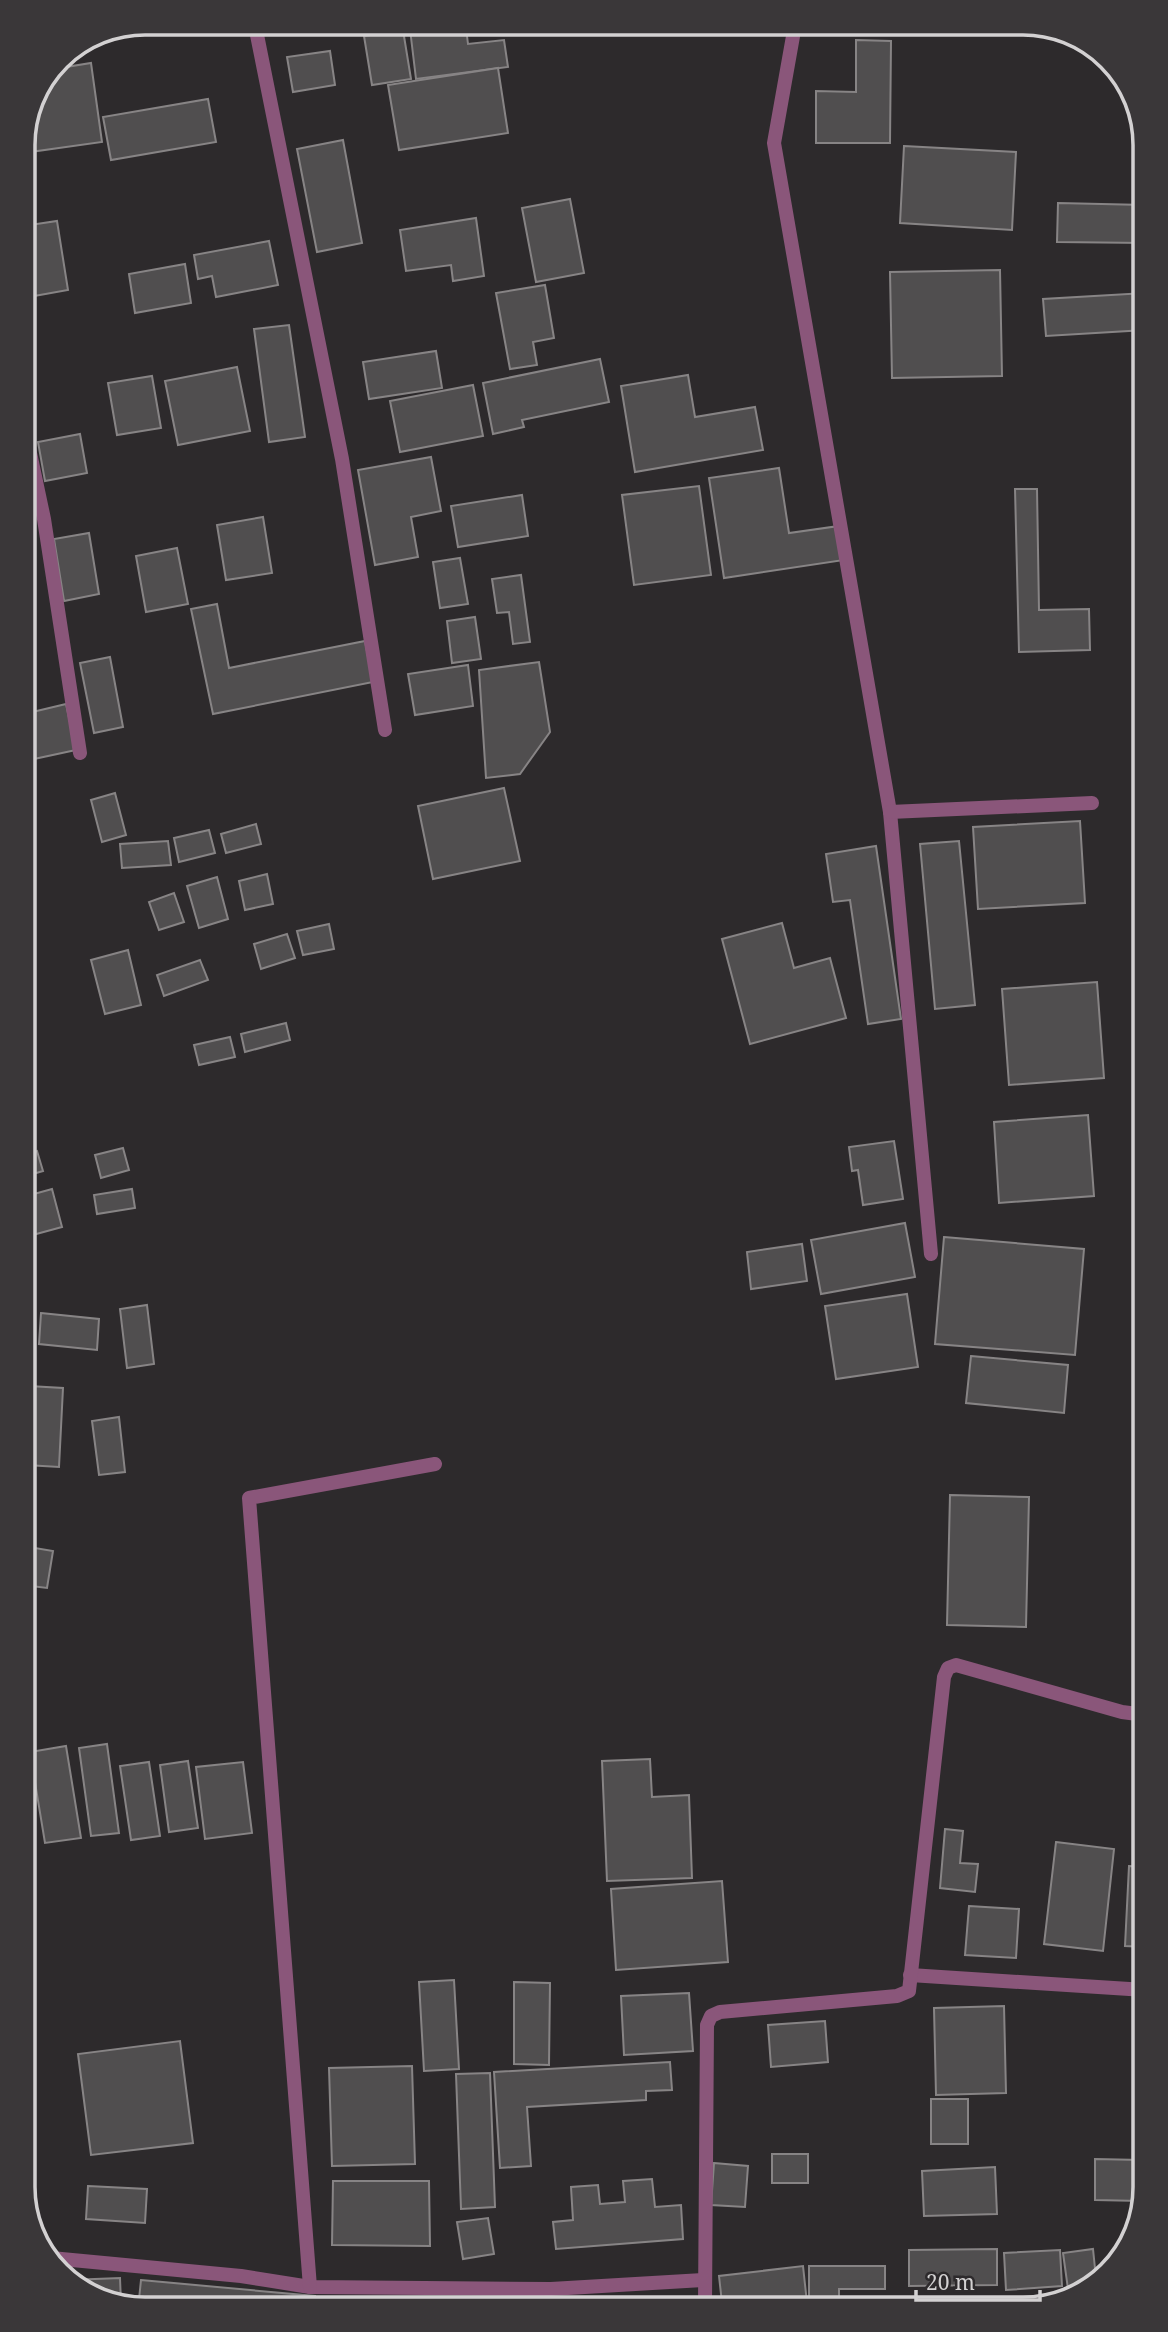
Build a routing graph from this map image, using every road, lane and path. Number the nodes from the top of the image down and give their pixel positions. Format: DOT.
graph roads {
  1 [pos="257,35"];
  2 [pos="793,35"];
  3 [pos="35,477"];
  4 [pos="384,730"];
  5 [pos="80,753"];
  6 [pos="1092,803"];
  7 [pos="890,812"];
  8 [pos="931,1254"];
  9 [pos="435,1464"];
  10 [pos="1133,1713"];
  11 [pos="910,1975"];
  12 [pos="1133,1989"];
  13 [pos="61,2259"];
  14 [pos="703,2280"];
  15 [pos="310,2287"];
  16 [pos="704,2297"];
  1 -- 4 [label="street"];
  2 -- 7 [label="street"];
  3 -- 5 [label="street"];
  6 -- 7 [label="street"];
  7 -- 8 [label="street"];
  9 -- 15 [label="street"];
  10 -- 11 [label="street"];
  11 -- 12 [label="street"];
  11 -- 14 [label="street"];
  13 -- 15 [label="street"];
  14 -- 15 [label="street"];
  14 -- 16 [label="street"];
}
